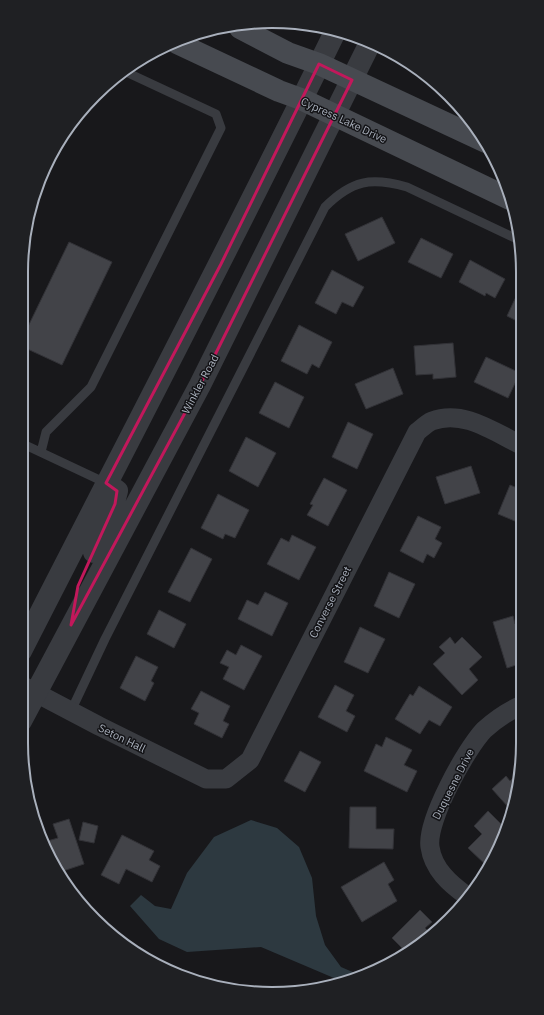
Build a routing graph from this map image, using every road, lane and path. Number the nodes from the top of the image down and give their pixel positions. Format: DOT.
graph roads {
  1 [pos="243,30"];
  2 [pos="333,36"];
  3 [pos="183,46"];
  4 [pos="368,48"];
  5 [pos="319,64"];
  6 [pos="129,74"];
  7 [pos="352,80"];
  8 [pos="301,99"];
  9 [pos="334,115"];
  10 [pos="476,137"];
  11 [pos="504,196"];
  12 [pos="514,237"];
  13 [pos="516,441"];
  14 [pos="28,446"];
  15 [pos="41,452"];
  16 [pos="106,483"];
  17 [pos="71,625"];
  18 [pos="28,637"];
  19 [pos="28,689"];
  20 [pos="516,708"];
  21 [pos="71,711"];
  22 [pos="226,779"];
  23 [pos="464,894"];
  1 -- 5 [label="main road"];
  2 -- 5 [label="street"];
  3 -- 8 [label="main road, Cypress Lake Drive"];
  4 -- 7 [label="street, Winkler Road"];
  5 -- 7 [label="main road"];
  5 -- 8 [label="street"];
  6 -- 15 [label="lane"];
  7 -- 9 [label="street, Winkler Road"];
  7 -- 10 [label="main road"];
  8 -- 9 [label="main road, Cypress Lake Drive"];
  8 -- 16 [label="street"];
  9 -- 11 [label="main road, Cypress Lake Drive"];
  9 -- 17 [label="street, Winkler Road"];
  12 -- 21 [label="lane"];
  13 -- 22 [label="street, Converse Street"];
  14 -- 15 [label="lane"];
  15 -- 16 [label="lane"];
  16 -- 17 [label="street"];
  16 -- 18 [label="street"];
  17 -- 19 [label="street, Winkler Road"];
  19 -- 21 [label="street, Seton Hall"];
  20 -- 23 [label="street, Duquesne Drive"];
  21 -- 22 [label="street, Seton Hall"];
}
